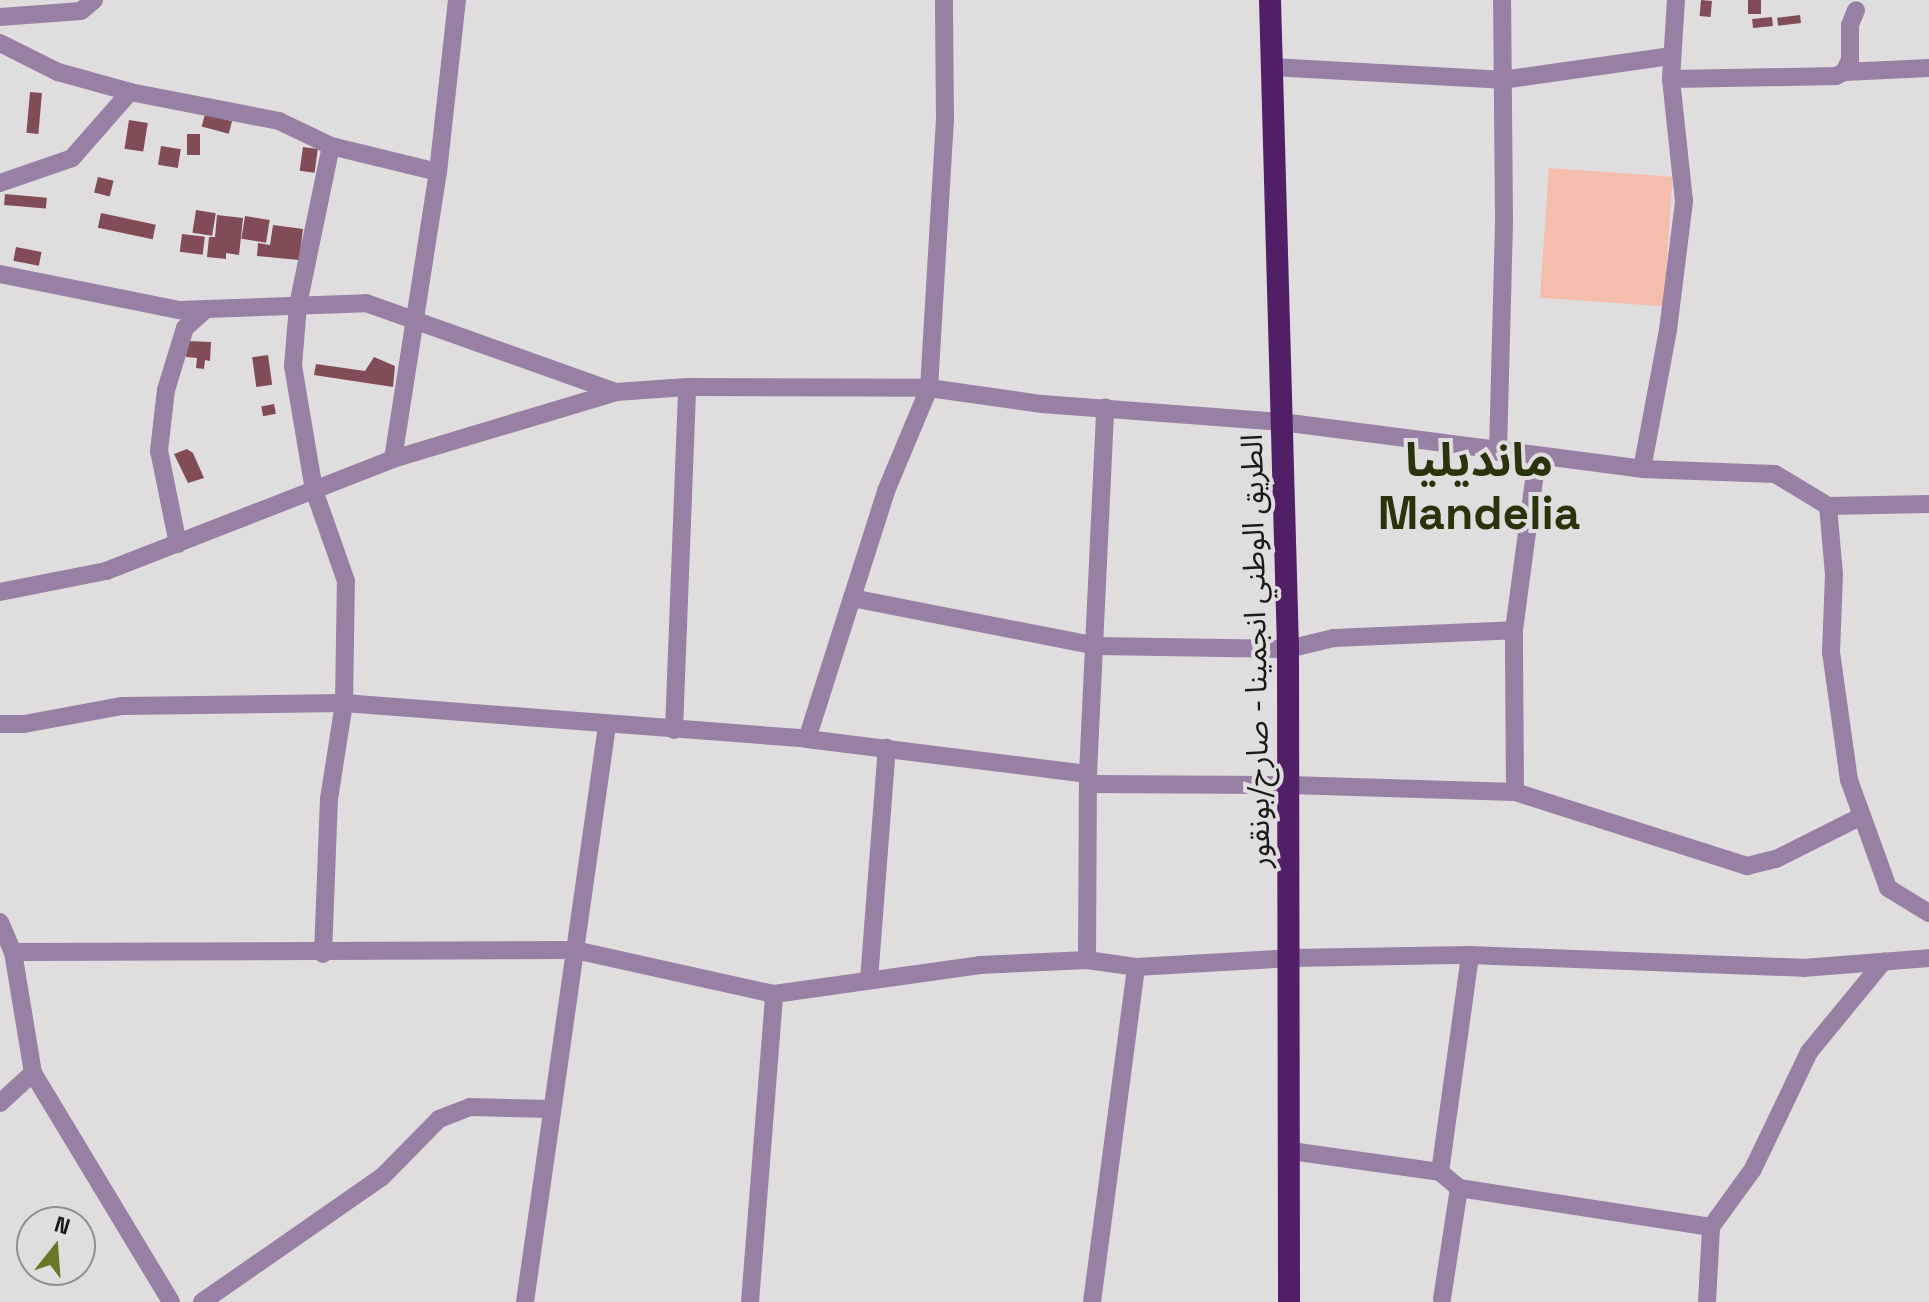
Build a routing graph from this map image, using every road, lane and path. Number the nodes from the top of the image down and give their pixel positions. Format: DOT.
graph roads {
  1 [pos="94,0"];
  2 [pos="457,0"];
  3 [pos="944,0"];
  4 [pos="1270,0"];
  5 [pos="1502,0"];
  6 [pos="1676,0"];
  7 [pos="1856,10"];
  8 [pos="0,17"];
  9 [pos="0,43"];
  10 [pos="1670,56"];
  11 [pos="1272,67"];
  12 [pos="1929,68"];
  13 [pos="1844,72"];
  14 [pos="1671,79"];
  15 [pos="1502,80"];
  16 [pos="130,92"];
  17 [pos="331,146"];
  18 [pos="438,172"];
  19 [pos="0,183"];
  20 [pos="0,274"];
  21 [pos="298,305"];
  22 [pos="206,309"];
  23 [pos="415,321"];
  24 [pos="687,387"];
  25 [pos="929,388"];
  26 [pos="616,392"];
  27 [pos="1105,407"];
  28 [pos="1282,422"];
  29 [pos="1498,452"];
  30 [pos="1537,457"];
  31 [pos="393,459"];
  32 [pos="1642,469"];
  33 [pos="314,490"];
  34 [pos="1929,504"];
  35 [pos="1828,506"];
  36 [pos="178,544"];
  37 [pos="0,592"];
  38 [pos="852,598"];
  39 [pos="1514,630"];
  40 [pos="1096,646"];
  41 [pos="1288,649"];
  42 [pos="344,703"];
  43 [pos="0,724"];
  44 [pos="607,726"];
  45 [pos="674,730"];
  46 [pos="807,739"];
  47 [pos="887,748"];
  48 [pos="1088,779"];
  49 [pos="1289,785"];
  50 [pos="1515,792"];
  51 [pos="1862,816"];
  52 [pos="1929,913"];
  53 [pos="0,922"];
  54 [pos="575,950"];
  55 [pos="13,952"];
  56 [pos="323,954"];
  57 [pos="1470,955"];
  58 [pos="1291,958"];
  59 [pos="1929,958"];
  60 [pos="1087,960"];
  61 [pos="1883,962"];
  62 [pos="1136,967"];
  63 [pos="869,980"];
  64 [pos="774,994"];
  65 [pos="33,1073"];
  66 [pos="0,1103"];
  67 [pos="552,1109"];
  68 [pos="1291,1151"];
  69 [pos="1440,1172"];
  70 [pos="1459,1188"];
  71 [pos="1711,1227"];
  72 [pos="1442,1299"];
  73 [pos="171,1302"];
  74 [pos="202,1302"];
  75 [pos="525,1302"];
  76 [pos="750,1302"];
  77 [pos="1092,1302"];
  78 [pos="1289,1302"];
  79 [pos="1707,1302"];
  1 -- 8 [label="street"];
  2 -- 18 [label="street"];
  3 -- 25 [label="street"];
  4 -- 11 [label="highway, الطريق الوطني انجمينا - صارح/بونقور"];
  5 -- 15 [label="street"];
  6 -- 10 [label="street"];
  7 -- 13 [label="street"];
  9 -- 16 [label="street"];
  10 -- 14 [label="street"];
  10 -- 15 [label="street"];
  11 -- 15 [label="street"];
  11 -- 28 [label="highway, الطريق الوطني انجمينا - صارح/بونقور"];
  12 -- 13 [label="street"];
  13 -- 14 [label="street"];
  14 -- 32 [label="street"];
  15 -- 29 [label="street"];
  16 -- 17 [label="street"];
  16 -- 19 [label="street"];
  17 -- 18 [label="street"];
  17 -- 21 [label="street"];
  18 -- 23 [label="street"];
  20 -- 22 [label="street"];
  21 -- 22 [label="street"];
  21 -- 23 [label="street"];
  21 -- 33 [label="street"];
  22 -- 36 [label="street"];
  23 -- 26 [label="street"];
  23 -- 31 [label="street"];
  24 -- 25 [label="street"];
  24 -- 26 [label="street"];
  24 -- 45 [label="street"];
  25 -- 27 [label="street"];
  25 -- 38 [label="street"];
  26 -- 31 [label="street"];
  27 -- 28 [label="street"];
  27 -- 40 [label="street"];
  28 -- 29 [label="street"];
  28 -- 41 [label="highway, الطريق الوطني انجمينا - صارح/بونقور"];
  29 -- 30 [label="street"];
  30 -- 32 [label="street"];
  30 -- 39 [label="street"];
  31 -- 33 [label="street"];
  32 -- 35 [label="street"];
  33 -- 36 [label="street"];
  33 -- 42 [label="street"];
  34 -- 35 [label="street"];
  35 -- 51 [label="street"];
  36 -- 37 [label="street"];
  38 -- 40 [label="street"];
  38 -- 46 [label="street"];
  39 -- 41 [label="street"];
  39 -- 50 [label="street"];
  40 -- 41 [label="street"];
  40 -- 48 [label="street"];
  41 -- 49 [label="highway, الطريق الوطني انجمينا - صارح/بونقور"];
  42 -- 43 [label="street"];
  42 -- 44 [label="street"];
  42 -- 56 [label="street"];
  44 -- 45 [label="street"];
  44 -- 54 [label="street"];
  45 -- 46 [label="street"];
  46 -- 47 [label="street"];
  47 -- 48 [label="street"];
  47 -- 63 [label="street"];
  48 -- 49 [label="street"];
  48 -- 60 [label="street"];
  49 -- 50 [label="street"];
  49 -- 58 [label="highway, الطريق الوطني انجمينا - صارح/بونقور"];
  50 -- 51 [label="street"];
  51 -- 52 [label="street"];
  53 -- 55 [label="street"];
  54 -- 56 [label="street"];
  54 -- 64 [label="street"];
  54 -- 67 [label="street"];
  55 -- 56 [label="street"];
  55 -- 65 [label="street"];
  57 -- 58 [label="street"];
  57 -- 61 [label="street"];
  57 -- 69 [label="street"];
  58 -- 62 [label="street"];
  58 -- 68 [label="highway, الطريق الوطني انجمينا - صارح/بونقور"];
  59 -- 61 [label="street"];
  60 -- 62 [label="street"];
  60 -- 63 [label="street"];
  61 -- 71 [label="street"];
  62 -- 77 [label="street"];
  63 -- 64 [label="street"];
  64 -- 76 [label="street"];
  65 -- 66 [label="street"];
  65 -- 73 [label="street"];
  67 -- 74 [label="street"];
  67 -- 75 [label="street"];
  68 -- 69 [label="street"];
  68 -- 78 [label="highway, الطريق الوطني انجمينا - صارح/بونقور"];
  69 -- 70 [label="street"];
  70 -- 71 [label="street"];
  70 -- 72 [label="street"];
  71 -- 79 [label="street"];
}
